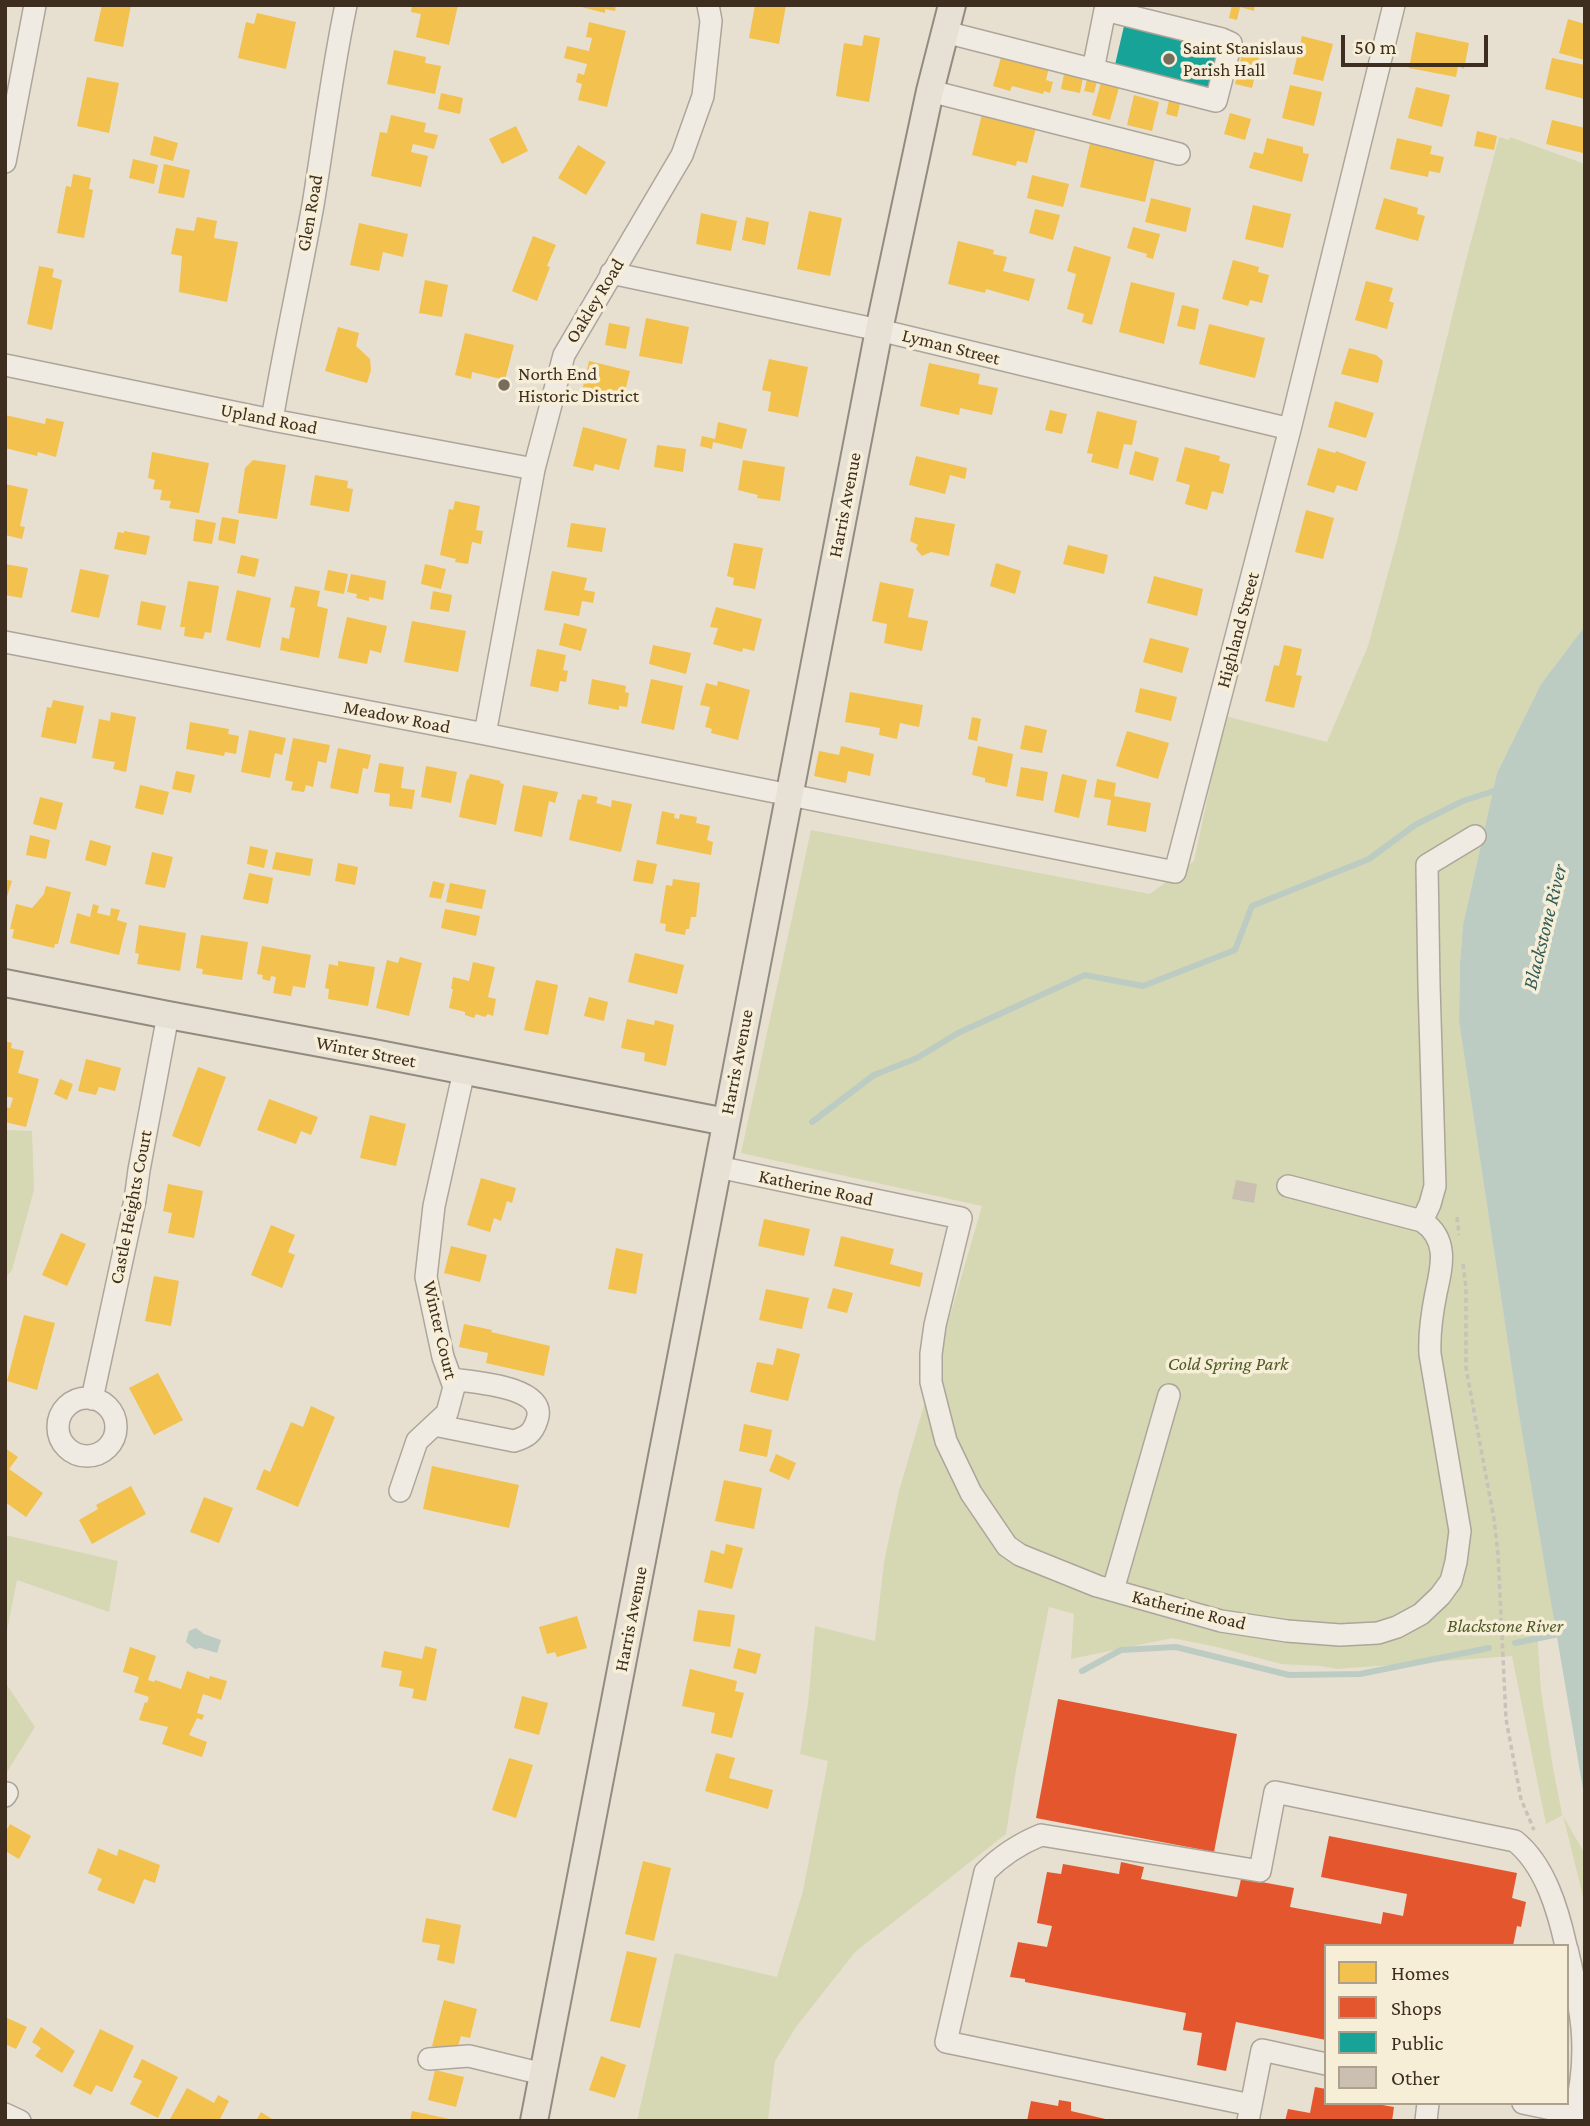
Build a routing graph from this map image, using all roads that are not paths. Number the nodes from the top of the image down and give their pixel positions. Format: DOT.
graph roads {
  1 [pos="36,5"];
  2 [pos="346,5"];
  3 [pos="708,5"];
  4 [pos="952,5"];
  5 [pos="1394,5"];
  6 [pos="945,32"];
  7 [pos="1093,70"];
  8 [pos="930,91"];
  9 [pos="1179,155"];
  10 [pos="5,162"];
  11 [pos="611,274"];
  12 [pos="879,330"];
  13 [pos="5,365"];
  14 [pos="272,420"];
  15 [pos="1290,429"];
  16 [pos="534,469"];
  17 [pos="5,642"];
  18 [pos="485,734"];
  19 [pos="789,795"];
  20 [pos="1475,836"];
  21 [pos="5,983"];
  22 [pos="168,1015"];
  23 [pos="464,1071"];
  24 [pos="726,1122"];
  25 [pos="718,1167"];
  26 [pos="1288,1186"];
  27 [pos="1422,1221"];
  28 [pos="451,1379"];
  29 [pos="1170,1395"];
  30 [pos="92,1399"];
  31 [pos="434,1425"];
  32 [pos="400,1491"];
  33 [pos="1112,1590"];
  34 [pos="1566,1944"];
  35 [pos="1569,1956"];
  36 [pos="429,2059"];
  37 [pos="1324,2064"];
  38 [pos="543,2074"];
  39 [pos="1532,2105"];
  40 [pos="5,2113"];
  41 [pos="1250,2113"];
  42 [pos="1580,2115"];
  43 [pos="20,2121"];
  44 [pos="534,2121"];
  1 -- 10 [label="street"];
  2 -- 14 [label="street, Glen Road"];
  3 -- 11 [label="street, Oakley Road"];
  4 -- 6 [label="main road, Harris Avenue"];
  5 -- 15 [label="street, Highland Street"];
  6 -- 7 [label="street"];
  6 -- 8 [label="main road, Harris Avenue"];
  7 -- 7 [label="street"];
  8 -- 9 [label="street"];
  8 -- 12 [label="main road, Harris Avenue"];
  11 -- 12 [label="street, Lyman Street"];
  11 -- 16 [label="street, Oakley Road"];
  12 -- 15 [label="street, Lyman Street"];
  12 -- 19 [label="main road, Harris Avenue"];
  13 -- 14 [label="street, Upland Road"];
  14 -- 16 [label="street, Upland Road"];
  15 -- 19 [label="street, Highland Street"];
  16 -- 18 [label="street, Oakley Road"];
  17 -- 18 [label="street, Meadow Road"];
  18 -- 19 [label="street, Meadow Road"];
  19 -- 24 [label="main road, Harris Avenue"];
  20 -- 27 [label="street"];
  21 -- 22 [label="main road, Winter Street"];
  22 -- 23 [label="main road, Winter Street"];
  22 -- 30 [label="street, Castle Heights Court"];
  23 -- 24 [label="main road, Winter Street"];
  23 -- 28 [label="street, Winter Court"];
  24 -- 25 [label="main road, Harris Avenue"];
  25 -- 33 [label="street, Katherine Road"];
  25 -- 38 [label="main road, Harris Avenue"];
  26 -- 27 [label="street"];
  27 -- 33 [label="street, Katherine Road"];
  28 -- 31 [label="street, Winter Court"];
  28 -- 31 [label="street"];
  29 -- 33 [label="street"];
  31 -- 32 [label="street, Winter Court"];
  34 -- 41 [label="street"];
  35 -- 42 [label="street"];
  36 -- 38 [label="street"];
  37 -- 41 [label="street"];
  38 -- 44 [label="main road, Harris Avenue"];
  39 -- 42 [label="street"];
  40 -- 43 [label="street"];
}
